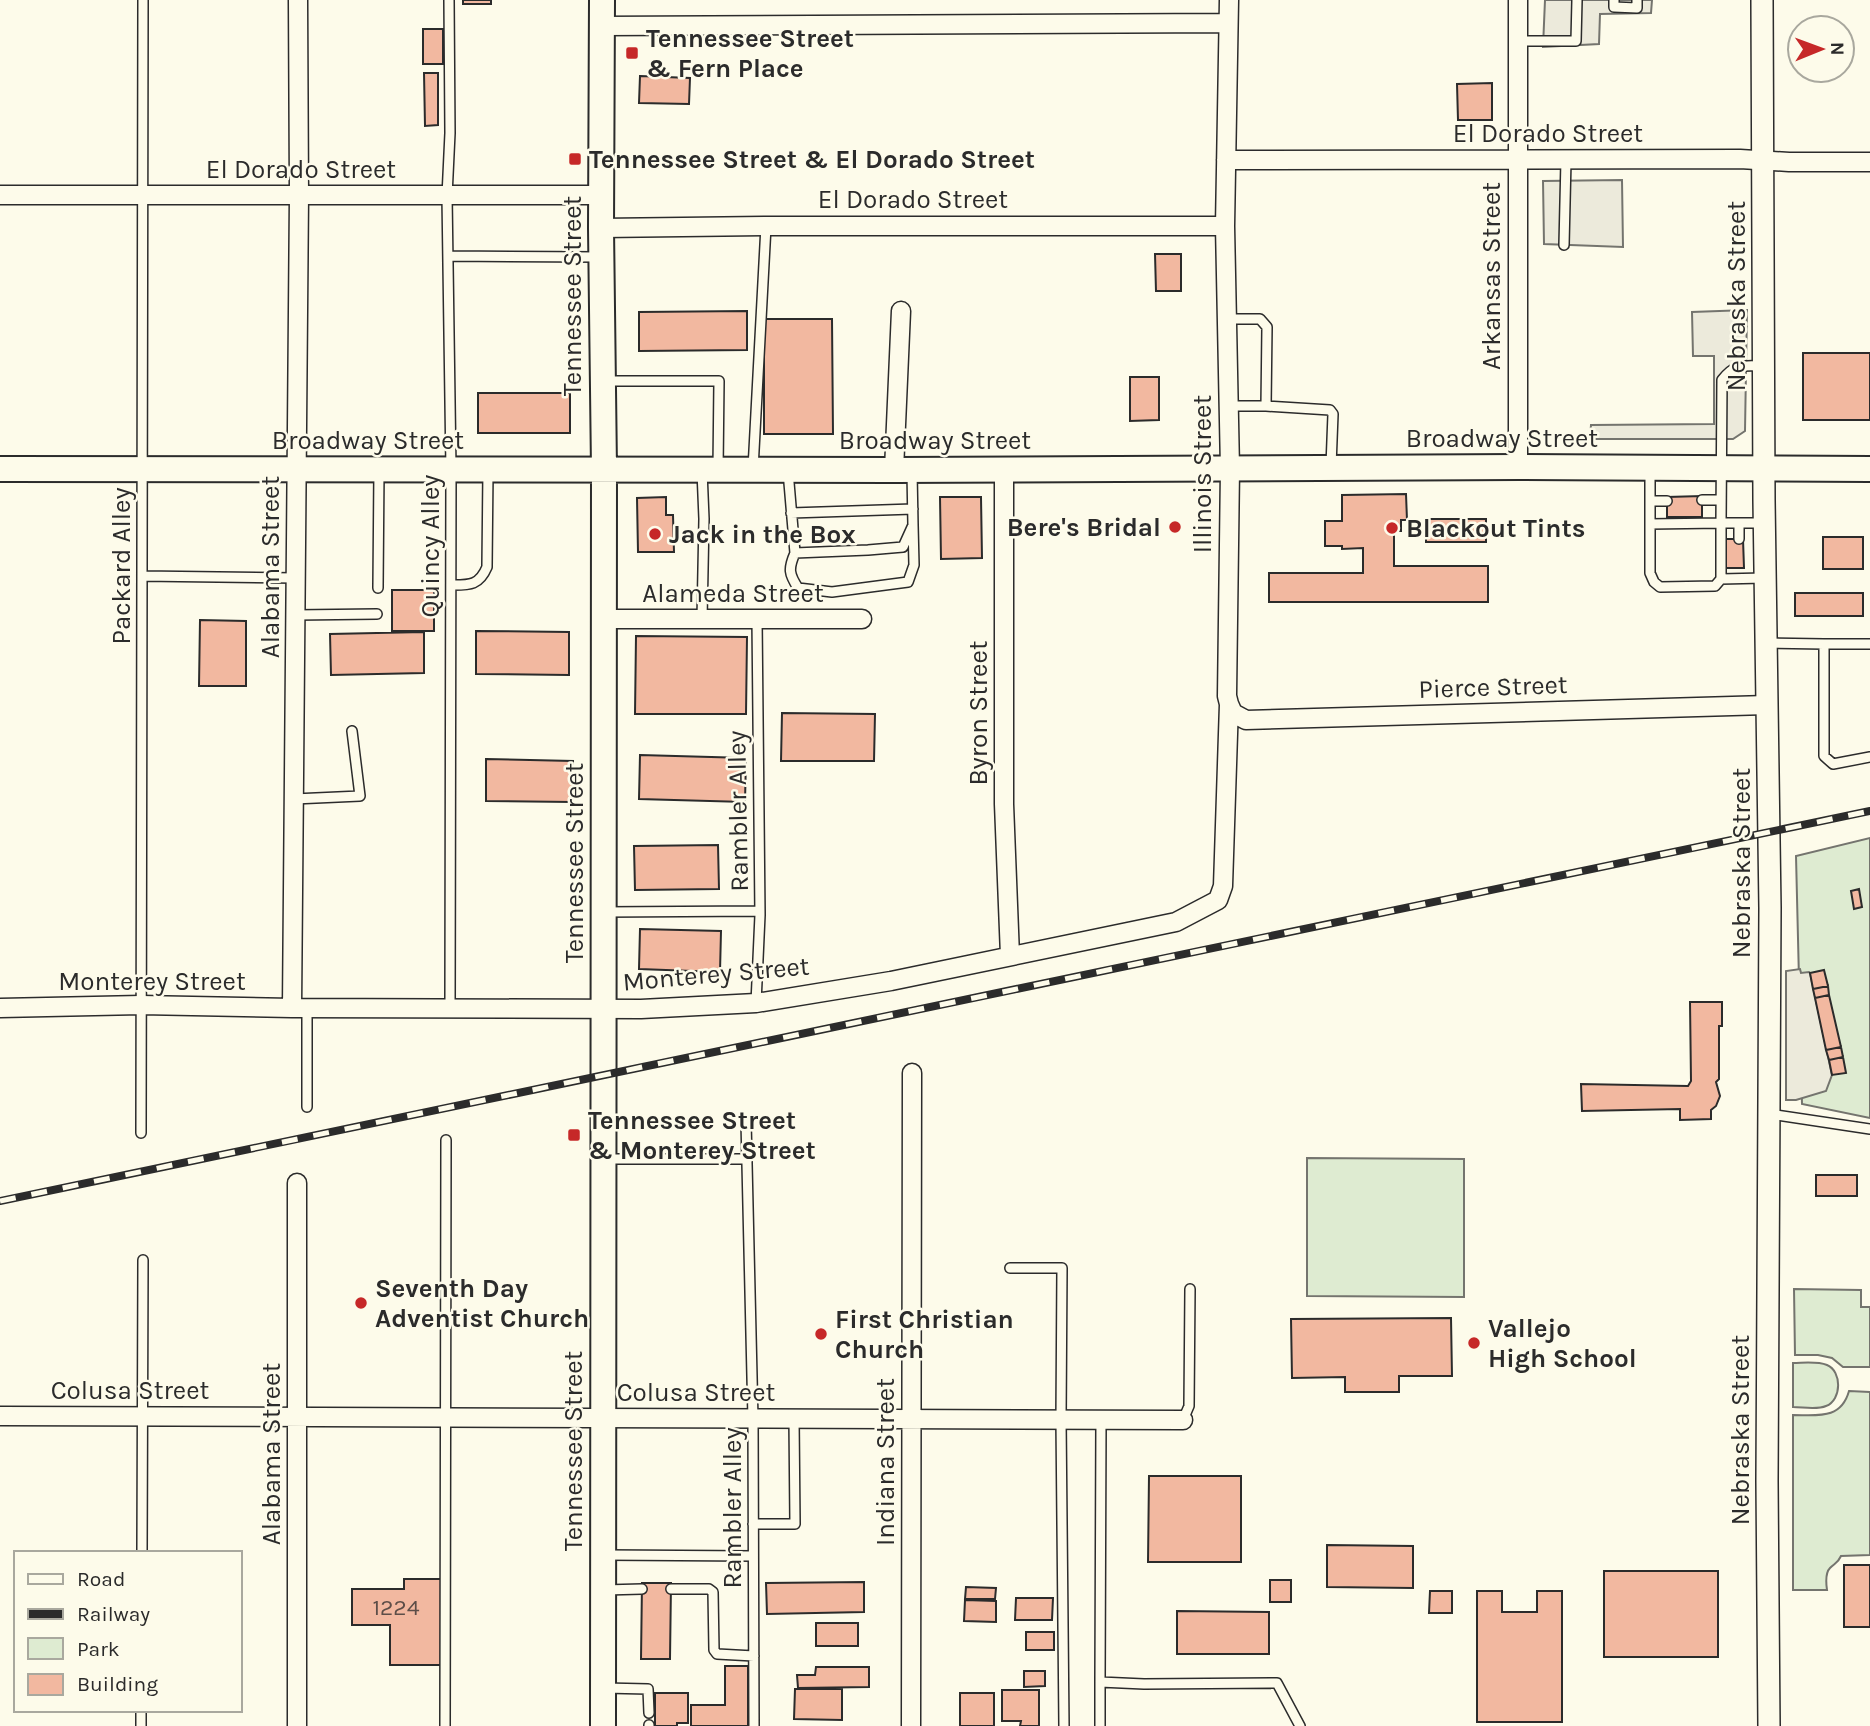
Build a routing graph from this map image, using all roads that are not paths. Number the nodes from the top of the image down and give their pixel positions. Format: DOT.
graph roads {
  1 [pos="143,0"];
  2 [pos="298,0"];
  3 [pos="449,0"];
  4 [pos="602,0"];
  5 [pos="1228,0"];
  6 [pos="1518,0"];
  7 [pos="1577,0"];
  8 [pos="1614,0"];
  9 [pos="1637,0"];
  10 [pos="1762,0"];
  11 [pos="1228,23"];
  12 [pos="602,26"];
  13 [pos="1518,41"];
  14 [pos="1518,159"];
  15 [pos="1226,160"];
  16 [pos="1566,160"];
  17 [pos="1763,161"];
  18 [pos="1870,162"];
  19 [pos="0,195"];
  20 [pos="142,195"];
  21 [pos="299,195"];
  22 [pos="601,195"];
  23 [pos="447,196"];
  24 [pos="766,226"];
  25 [pos="1225,226"];
  26 [pos="601,228"];
  27 [pos="1564,245"];
  28 [pos="448,256"];
  29 [pos="601,257"];
  30 [pos="901,311"];
  31 [pos="1227,319"];
  32 [pos="1764,366"];
  33 [pos="603,381"];
  34 [pos="1229,406"];
  35 [pos="1266,406"];
  36 [pos="1518,467"];
  37 [pos="1650,467"];
  38 [pos="0,468"];
  39 [pos="379,468"];
  40 [pos="1331,468"];
  41 [pos="1722,468"];
  42 [pos="1764,468"];
  43 [pos="1870,468"];
  44 [pos="142,469"];
  45 [pos="297,469"];
  46 [pos="451,469"];
  47 [pos="488,469"];
  48 [pos="604,469"];
  49 [pos="1004,469"];
  50 [pos="1230,469"];
  51 [pos="710,470"];
  52 [pos="753,470"];
  53 [pos="788,470"];
  54 [pos="903,470"];
  55 [pos="1702,500"];
  56 [pos="1721,500"];
  57 [pos="1650,501"];
  58 [pos="1667,501"];
  59 [pos="913,509"];
  60 [pos="791,513"];
  61 [pos="1721,523"];
  62 [pos="1739,523"];
  63 [pos="1765,523"];
  64 [pos="1650,524"];
  65 [pos="913,525"];
  66 [pos="1739,539"];
  67 [pos="794,553"];
  68 [pos="1739,568"];
  69 [pos="142,576"];
  70 [pos="296,578"];
  71 [pos="1766,578"];
  72 [pos="1721,579"];
  73 [pos="1740,579"];
  74 [pos="451,585"];
  75 [pos="378,588"];
  76 [pos="377,614"];
  77 [pos="296,615"];
  78 [pos="604,618"];
  79 [pos="702,619"];
  80 [pos="757,619"];
  81 [pos="862,619"];
  82 [pos="1766,643"];
  83 [pos="1824,643"];
  84 [pos="1870,644"];
  85 [pos="1229,704"];
  86 [pos="1767,705"];
  87 [pos="352,731"];
  88 [pos="1870,757"];
  89 [pos="294,799"];
  90 [pos="760,911"];
  91 [pos="604,912"];
  92 [pos="1178,921"];
  93 [pos="1010,957"];
  94 [pos="756,1003"];
  95 [pos="141,1005"];
  96 [pos="450,1007"];
  97 [pos="0,1008"];
  98 [pos="300,1008"];
  99 [pos="603,1009"];
  100 [pos="912,1073"];
  101 [pos="307,1107"];
  102 [pos="1770,1114"];
  103 [pos="747,1121"];
  104 [pos="1870,1129"];
  105 [pos="141,1133"];
  106 [pos="446,1140"];
  107 [pos="604,1159"];
  108 [pos="747,1159"];
  109 [pos="297,1183"];
  110 [pos="144,1260"];
  111 [pos="1010,1268"];
  112 [pos="1189,1289"];
  113 [pos="0,1416"];
  114 [pos="143,1417"];
  115 [pos="297,1417"];
  116 [pos="446,1418"];
  117 [pos="603,1418"];
  118 [pos="752,1419"];
  119 [pos="794,1419"];
  120 [pos="912,1419"];
  121 [pos="1061,1420"];
  122 [pos="1101,1420"];
  123 [pos="1183,1420"];
  124 [pos="753,1524"];
  125 [pos="142,1551"];
  126 [pos="603,1555"];
  127 [pos="753,1556"];
  128 [pos="642,1589"];
  129 [pos="671,1589"];
  130 [pos="603,1591"];
  131 [pos="754,1657"];
  132 [pos="1100,1682"];
  133 [pos="603,1688"];
  134 [pos="649,1713"];
  135 [pos="297,1726"];
  136 [pos="445,1726"];
  137 [pos="603,1726"];
  138 [pos="754,1726"];
  139 [pos="911,1726"];
  140 [pos="1063,1726"];
  141 [pos="1100,1726"];
  142 [pos="1300,1726"];
  143 [pos="1769,1726"];
  1 -- 20 [label="lane, Packard Alley"];
  2 -- 21 [label="street, Alabama Street"];
  3 -- 23 [label="lane, Quincy Alley"];
  4 -- 12 [label="main road, Tennessee Street"];
  5 -- 11 [label="street, Illinois Street"];
  6 -- 13 [label="street, Arkansas Street"];
  7 -- 13 [label="lane"];
  8 -- 9 [label="lane"];
  10 -- 17 [label="street, Nebraska Street"];
  11 -- 12 [label="street"];
  11 -- 15 [label="street, Illinois Street"];
  12 -- 22 [label="main road, Tennessee Street"];
  13 -- 14 [label="street, Arkansas Street"];
  14 -- 15 [label="street, El Dorado Street"];
  14 -- 16 [label="street, El Dorado Street"];
  14 -- 36 [label="street, Arkansas Street"];
  15 -- 25 [label="street, Illinois Street"];
  16 -- 17 [label="street, El Dorado Street"];
  16 -- 27 [label="lane"];
  17 -- 18 [label="street, El Dorado Street"];
  17 -- 32 [label="street, Nebraska Street"];
  19 -- 20 [label="street, El Dorado Street"];
  20 -- 21 [label="street, El Dorado Street"];
  20 -- 44 [label="lane, Packard Alley"];
  21 -- 23 [label="street, El Dorado Street"];
  21 -- 45 [label="street, Alabama Street"];
  22 -- 23 [label="street, El Dorado Street"];
  22 -- 26 [label="main road, Tennessee Street"];
  23 -- 28 [label="lane, Quincy Alley"];
  24 -- 25 [label="street, El Dorado Street"];
  24 -- 26 [label="street, El Dorado Street"];
  24 -- 52 [label="lane"];
  25 -- 31 [label="street, Illinois Street"];
  26 -- 29 [label="main road, Tennessee Street"];
  28 -- 29 [label="lane"];
  28 -- 46 [label="lane, Quincy Alley"];
  29 -- 33 [label="main road, Tennessee Street"];
  30 -- 54 [label="street"];
  31 -- 34 [label="street, Illinois Street"];
  31 -- 35 [label="lane"];
  32 -- 41 [label="lane"];
  32 -- 42 [label="street, Nebraska Street"];
  33 -- 48 [label="main road, Tennessee Street"];
  33 -- 51 [label="lane"];
  34 -- 35 [label="lane"];
  34 -- 50 [label="street, Illinois Street"];
  35 -- 40 [label="lane"];
  36 -- 37 [label="main road, Broadway Street"];
  36 -- 40 [label="main road, Broadway Street"];
  37 -- 41 [label="main road, Broadway Street"];
  37 -- 57 [label="lane"];
  38 -- 44 [label="main road, Broadway Street"];
  39 -- 45 [label="main road, Broadway Street"];
  39 -- 46 [label="main road, Broadway Street"];
  39 -- 75 [label="lane"];
  40 -- 50 [label="main road, Broadway Street"];
  41 -- 42 [label="main road, Broadway Street"];
  41 -- 56 [label="lane"];
  42 -- 43 [label="main road, Broadway Street"];
  42 -- 63 [label="street, Nebraska Street"];
  44 -- 45 [label="main road, Broadway Street"];
  44 -- 69 [label="lane, Packard Alley"];
  45 -- 70 [label="street, Alabama Street"];
  46 -- 47 [label="main road, Broadway Street"];
  46 -- 74 [label="lane, Quincy Alley"];
  47 -- 48 [label="main road, Broadway Street"];
  47 -- 74 [label="lane"];
  48 -- 51 [label="main road, Broadway Street"];
  48 -- 78 [label="main road, Tennessee Street"];
  49 -- 50 [label="main road, Broadway Street"];
  49 -- 54 [label="main road, Broadway Street"];
  49 -- 93 [label="street, Byron Street"];
  50 -- 85 [label="street, Illinois Street"];
  51 -- 52 [label="main road, Broadway Street"];
  51 -- 79 [label="lane"];
  52 -- 53 [label="main road, Broadway Street"];
  53 -- 54 [label="main road, Broadway Street"];
  53 -- 60 [label="lane"];
  54 -- 59 [label="lane"];
  55 -- 56 [label="lane"];
  56 -- 61 [label="lane"];
  57 -- 58 [label="lane"];
  57 -- 64 [label="lane"];
  59 -- 60 [label="lane"];
  59 -- 65 [label="lane"];
  60 -- 67 [label="lane"];
  61 -- 62 [label="lane"];
  61 -- 64 [label="lane"];
  61 -- 72 [label="lane"];
  62 -- 63 [label="lane"];
  62 -- 66 [label="lane"];
  63 -- 71 [label="street, Nebraska Street"];
  64 -- 72 [label="lane"];
  65 -- 67 [label="lane"];
  65 -- 67 [label="lane"];
  68 -- 73 [label="lane"];
  69 -- 70 [label="lane"];
  69 -- 95 [label="lane, Packard Alley"];
  70 -- 77 [label="street, Alabama Street"];
  71 -- 73 [label="lane"];
  71 -- 82 [label="street, Nebraska Street"];
  72 -- 73 [label="lane"];
  74 -- 96 [label="lane, Quincy Alley"];
  76 -- 77 [label="lane"];
  77 -- 89 [label="street, Alabama Street"];
  78 -- 79 [label="street, Alameda Street"];
  78 -- 91 [label="main road, Tennessee Street"];
  79 -- 80 [label="street, Alameda Street"];
  80 -- 81 [label="street, Alameda Street"];
  80 -- 90 [label="lane, Rambler Alley"];
  82 -- 83 [label="lane"];
  82 -- 86 [label="street, Nebraska Street"];
  83 -- 84 [label="lane"];
  83 -- 88 [label="lane"];
  85 -- 86 [label="street, Pierce Street"];
  85 -- 92 [label="street, Illinois Street"];
  86 -- 102 [label="street, Nebraska Street"];
  87 -- 89 [label="lane"];
  89 -- 98 [label="street, Alabama Street"];
  90 -- 91 [label="lane"];
  90 -- 94 [label="lane, Rambler Alley"];
  91 -- 99 [label="main road, Tennessee Street"];
  92 -- 93 [label="street, Monterey Street"];
  93 -- 94 [label="street, Monterey Street"];
  94 -- 99 [label="street, Monterey Street"];
  95 -- 97 [label="street, Monterey Street"];
  95 -- 98 [label="street, Monterey Street"];
  95 -- 105 [label="lane, Packard Alley"];
  96 -- 98 [label="street, Monterey Street"];
  96 -- 99 [label="street, Monterey Street"];
  98 -- 101 [label="lane"];
  99 -- 107 [label="main road, Tennessee Street"];
  100 -- 120 [label="street, Indiana Street"];
  102 -- 104 [label="lane"];
  102 -- 143 [label="street, Nebraska Street"];
  103 -- 108 [label="lane, Rambler Alley"];
  106 -- 116 [label="lane"];
  107 -- 108 [label="lane"];
  107 -- 117 [label="main road, Tennessee Street"];
  108 -- 118 [label="lane, Rambler Alley"];
  109 -- 115 [label="street, Alabama Street"];
  110 -- 114 [label="lane"];
  111 -- 121 [label="lane"];
  112 -- 123 [label="lane"];
  113 -- 114 [label="street, Colusa Street"];
  114 -- 115 [label="street, Colusa Street"];
  114 -- 125 [label="lane"];
  115 -- 116 [label="street, Colusa Street"];
  115 -- 135 [label="street, Alabama Street"];
  116 -- 117 [label="street, Colusa Street"];
  116 -- 136 [label="lane"];
  117 -- 118 [label="street, Colusa Street"];
  117 -- 126 [label="main road, Tennessee Street"];
  118 -- 119 [label="street, Colusa Street"];
  118 -- 124 [label="lane, Rambler Alley"];
  119 -- 120 [label="street, Colusa Street"];
  119 -- 124 [label="lane"];
  120 -- 121 [label="street, Colusa Street"];
  120 -- 139 [label="street, Indiana Street"];
  121 -- 122 [label="street, Colusa Street"];
  121 -- 140 [label="lane"];
  122 -- 123 [label="street, Colusa Street"];
  122 -- 132 [label="lane"];
  124 -- 127 [label="lane, Rambler Alley"];
  126 -- 127 [label="lane"];
  126 -- 130 [label="main road, Tennessee Street"];
  127 -- 131 [label="lane, Rambler Alley"];
  128 -- 130 [label="lane"];
  129 -- 131 [label="lane"];
  130 -- 133 [label="main road, Tennessee Street"];
  131 -- 138 [label="lane, Rambler Alley"];
  132 -- 141 [label="lane"];
  132 -- 142 [label="lane"];
  133 -- 134 [label="lane"];
  133 -- 137 [label="main road, Tennessee Street"];
}
